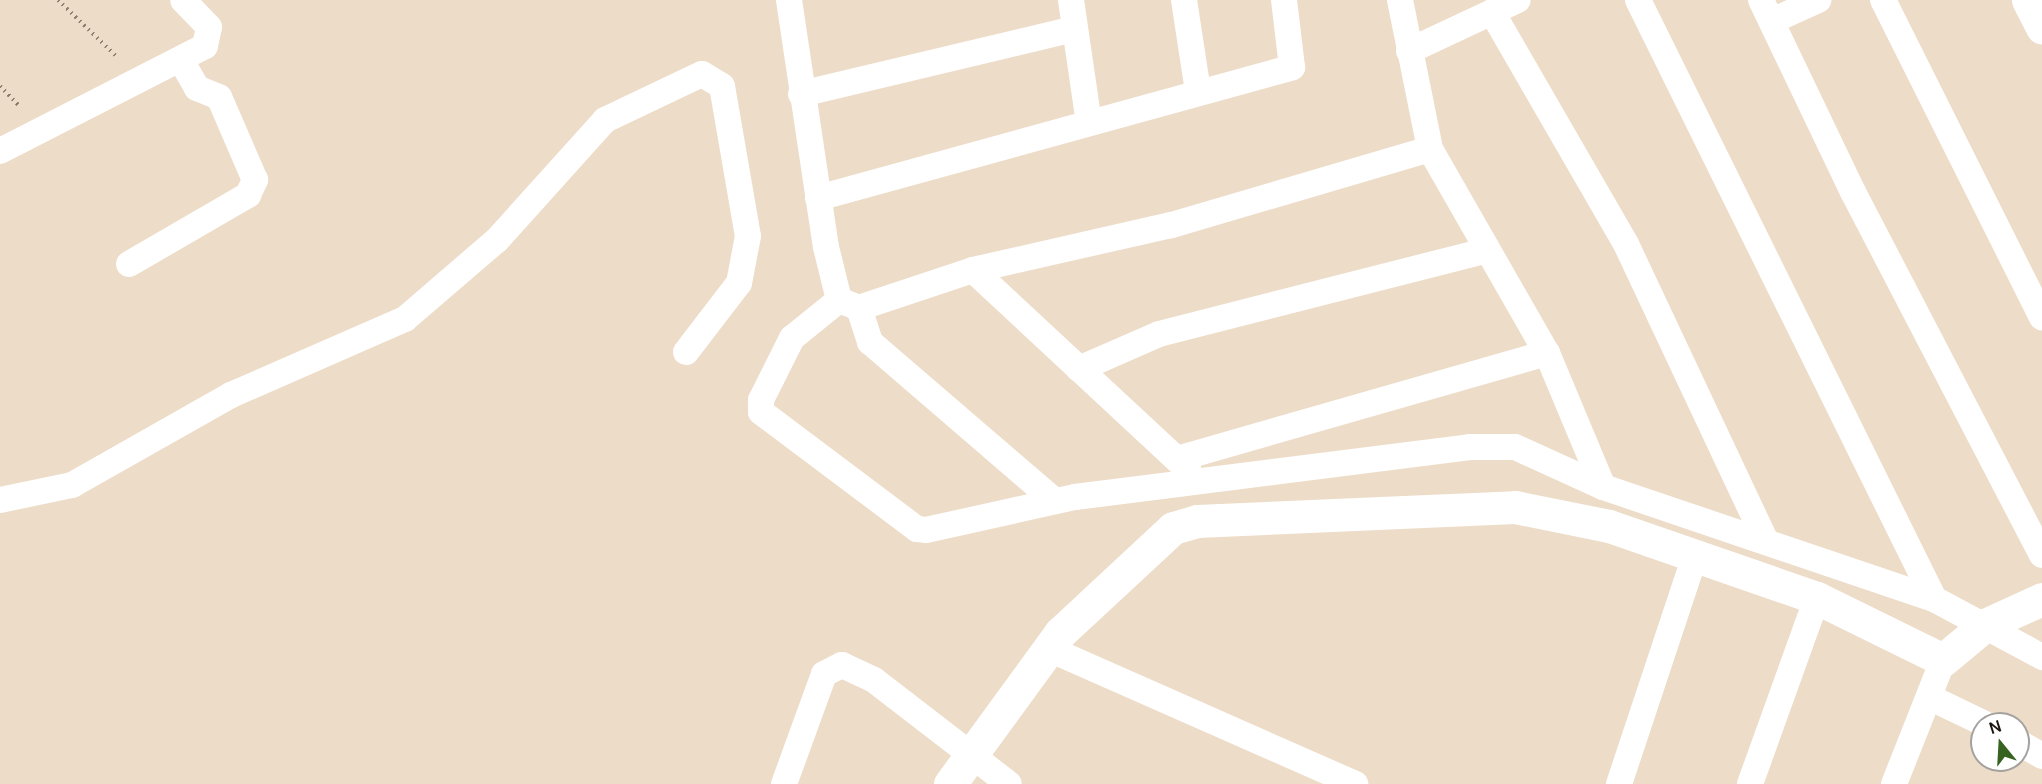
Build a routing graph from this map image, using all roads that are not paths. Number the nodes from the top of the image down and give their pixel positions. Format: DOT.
graph roads {
  1 [pos="183,0"];
  2 [pos="789,0"];
  3 [pos="1071,0"];
  4 [pos="1184,0"];
  5 [pos="1284,0"];
  6 [pos="1400,0"];
  7 [pos="1518,0"];
  8 [pos="1638,0"];
  9 [pos="1818,0"];
  10 [pos="1883,0"];
  11 [pos="2028,0"];
  12 [pos="1766,11"];
  13 [pos="1492,12"];
  14 [pos="2042,28"];
  15 [pos="1074,29"];
  16 [pos="1409,51"];
  17 [pos="181,60"];
  18 [pos="1198,92"];
  19 [pos="801,94"];
  20 [pos="1089,123"];
  21 [pos="1430,149"];
  22 [pos="0,151"];
  23 [pos="818,198"];
  24 [pos="1484,251"];
  25 [pos="129,264"];
  26 [pos="973,270"];
  27 [pos="849,304"];
  28 [pos="2042,317"];
  29 [pos="686,352"];
  30 [pos="1547,353"];
  31 [pos="1079,369"];
  32 [pos="1178,459"];
  33 [pos="1201,482"];
  34 [pos="1603,487"];
  35 [pos="0,500"];
  36 [pos="1055,501"];
  37 [pos="1765,540"];
  38 [pos="2042,555"];
  39 [pos="1695,556"];
  40 [pos="1817,598"];
  41 [pos="1934,599"];
  42 [pos="2042,599"];
  43 [pos="1985,625"];
  44 [pos="1047,648"];
  45 [pos="2042,657"];
  46 [pos="1943,660"];
  47 [pos="1929,697"];
  48 [pos="1970,717"];
  49 [pos="972,755"];
  50 [pos="784,784"];
  51 [pos="950,784"];
  52 [pos="1009,784"];
  53 [pos="1355,784"];
  54 [pos="1619,784"];
  55 [pos="1750,784"];
  56 [pos="1894,784"];
  1 -- 17 [label="street"];
  2 -- 19 [label="street"];
  3 -- 15 [label="street"];
  4 -- 18 [label="street"];
  5 -- 18 [label="street"];
  6 -- 16 [label="street"];
  7 -- 13 [label="street"];
  8 -- 41 [label="street"];
  9 -- 12 [label="street"];
  10 -- 28 [label="street"];
  11 -- 14 [label="street"];
  12 -- 38 [label="street"];
  13 -- 16 [label="street"];
  13 -- 37 [label="street"];
  15 -- 19 [label="street"];
  15 -- 20 [label="street"];
  16 -- 21 [label="street"];
  17 -- 22 [label="street"];
  17 -- 25 [label="street"];
  18 -- 20 [label="street"];
  19 -- 23 [label="street"];
  20 -- 23 [label="street"];
  21 -- 24 [label="street"];
  21 -- 26 [label="street"];
  23 -- 27 [label="street"];
  24 -- 30 [label="street"];
  24 -- 31 [label="street"];
  26 -- 27 [label="street"];
  26 -- 31 [label="street"];
  27 -- 36 [label="street"];
  27 -- 36 [label="street"];
  29 -- 35 [label="street"];
  30 -- 32 [label="street"];
  30 -- 34 [label="street"];
  31 -- 32 [label="street"];
  32 -- 33 [label="street"];
  33 -- 34 [label="street"];
  33 -- 36 [label="street"];
  34 -- 37 [label="street"];
  37 -- 41 [label="street"];
  39 -- 40 [label="street"];
  39 -- 44 [label="street"];
  39 -- 54 [label="street"];
  40 -- 46 [label="street"];
  40 -- 55 [label="street"];
  41 -- 43 [label="street"];
  42 -- 43 [label="street"];
  43 -- 45 [label="street"];
  43 -- 46 [label="street"];
  44 -- 49 [label="street"];
  44 -- 53 [label="street"];
  46 -- 47 [label="street"];
  47 -- 48 [label="street"];
  47 -- 56 [label="street"];
  49 -- 50 [label="street"];
  49 -- 51 [label="street"];
  49 -- 52 [label="street"];
}
